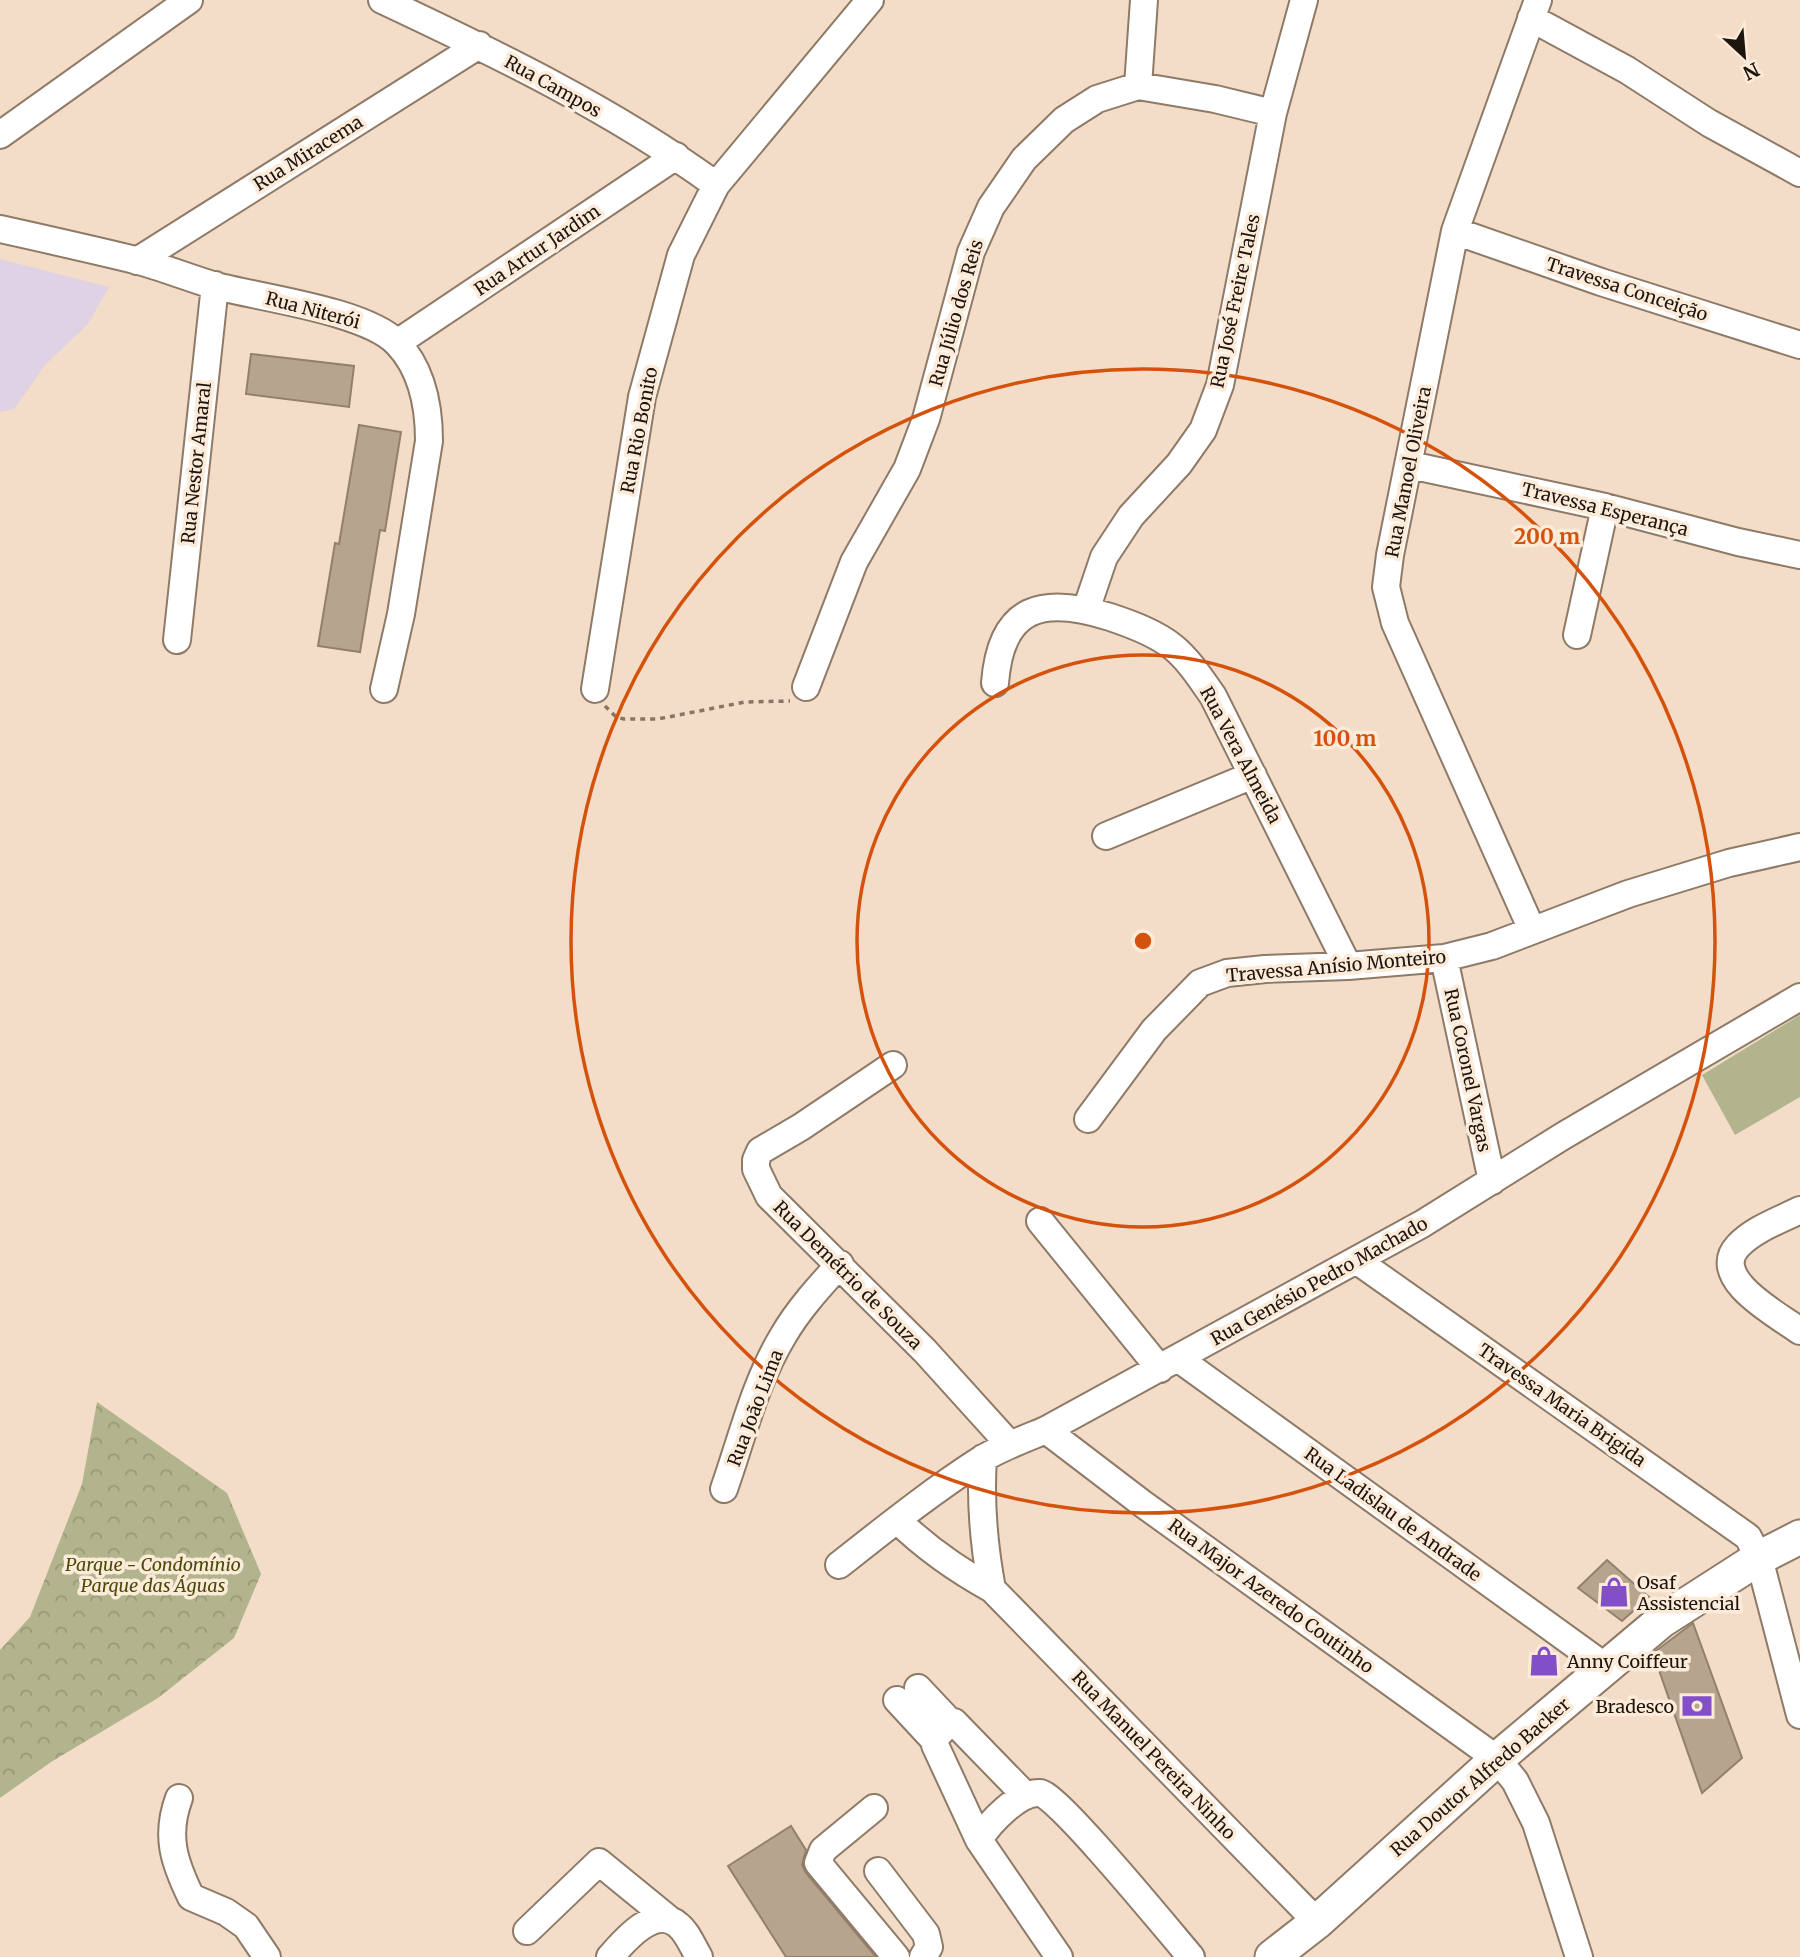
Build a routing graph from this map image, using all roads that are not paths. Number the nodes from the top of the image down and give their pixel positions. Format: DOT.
graph roads {
  1 [pos="189,0"];
  2 [pos="382,0"];
  3 [pos="870,0"];
  4 [pos="1144,0"];
  5 [pos="1304,0"];
  6 [pos="1534,9"];
  7 [pos="479,45"];
  8 [pos="1138,86"];
  9 [pos="1273,113"];
  10 [pos="0,135"];
  11 [pos="676,156"];
  12 [pos="1800,173"];
  13 [pos="716,185"];
  14 [pos="0,229"];
  15 [pos="1455,231"];
  16 [pos="137,261"];
  17 [pos="215,285"];
  18 [pos="397,343"];
  19 [pos="1800,345"];
  20 [pos="1410,465"];
  21 [pos="1605,507"];
  22 [pos="1800,555"];
  23 [pos="1086,610"];
  24 [pos="1577,635"];
  25 [pos="177,640"];
  26 [pos="995,683"];
  27 [pos="806,687"];
  28 [pos="384,689"];
  29 [pos="595,689"];
  30 [pos="1253,775"];
  31 [pos="1106,836"];
  32 [pos="1800,846"];
  33 [pos="1532,930"];
  34 [pos="1444,958"];
  35 [pos="1348,966"];
  36 [pos="1800,997"];
  37 [pos="892,1065"];
  38 [pos="1088,1119"];
  39 [pos="1492,1181"];
  40 [pos="1800,1210"];
  41 [pos="1040,1221"];
  42 [pos="1356,1260"];
  43 [pos="840,1264"];
  44 [pos="1800,1331"];
  45 [pos="1169,1364"];
  46 [pos="1046,1430"];
  47 [pos="1010,1445"];
  48 [pos="983,1458"];
  49 [pos="724,1489"];
  50 [pos="897,1520"];
  51 [pos="1800,1537"];
  52 [pos="1759,1558"];
  53 [pos="839,1565"];
  54 [pos="992,1589"];
  55 [pos="1607,1668"];
  56 [pos="907,1694"];
  57 [pos="1800,1715"];
  58 [pos="943,1731"];
  59 [pos="1497,1759"];
  60 [pos="1025,1795"];
  61 [pos="179,1798"];
  62 [pos="874,1808"];
  63 [pos="979,1840"];
  64 [pos="878,1871"];
  65 [pos="670,1920"];
  66 [pos="1317,1922"];
  67 [pos="527,1931"];
  68 [pos="1047,1954"];
  69 [pos="267,1957"];
  70 [pos="610,1957"];
  71 [pos="699,1957"];
  72 [pos="896,1957"];
  73 [pos="923,1957"];
  74 [pos="1191,1957"];
  75 [pos="1272,1957"];
  76 [pos="1579,1957"];
  1 -- 10 [label="street"];
  2 -- 7 [label="street, Rua Campos"];
  3 -- 13 [label="street, Rua Rio Bonito"];
  4 -- 8 [label="street"];
  5 -- 9 [label="street, Rua José Freire Tales"];
  6 -- 12 [label="street"];
  6 -- 15 [label="street, Rua Manoel Oliveira"];
  7 -- 11 [label="street, Rua Campos"];
  7 -- 16 [label="street, Rua Miracema"];
  8 -- 9 [label="street, Rua Júlio dos Reis"];
  8 -- 27 [label="street, Rua Júlio dos Reis"];
  9 -- 23 [label="street, Rua José Freire Tales"];
  11 -- 13 [label="street, Rua Campos"];
  11 -- 18 [label="street, Rua Artur Jardim"];
  13 -- 29 [label="street, Rua Rio Bonito"];
  14 -- 16 [label="street, Rua Niterói"];
  15 -- 19 [label="street, Travessa Conceição"];
  15 -- 20 [label="street, Rua Manoel Oliveira"];
  16 -- 17 [label="street, Rua Niterói"];
  17 -- 18 [label="street, Rua Niterói"];
  17 -- 25 [label="street, Rua Nestor Amaral"];
  18 -- 28 [label="street, Rua Niterói"];
  20 -- 21 [label="street, Travessa Esperança"];
  20 -- 33 [label="street, Rua Manoel Oliveira"];
  21 -- 22 [label="street, Travessa Esperança"];
  21 -- 24 [label="street"];
  23 -- 26 [label="street, Rua Vera Almeida"];
  23 -- 30 [label="street, Rua Vera Almeida"];
  30 -- 31 [label="street"];
  30 -- 35 [label="street, Rua Vera Almeida"];
  32 -- 33 [label="street, Travessa Anísio Monteiro"];
  33 -- 34 [label="street, Travessa Anísio Monteiro"];
  34 -- 35 [label="street, Travessa Anísio Monteiro"];
  34 -- 39 [label="street, Rua Coronel Vargas"];
  35 -- 38 [label="street, Travessa Anísio Monteiro"];
  36 -- 39 [label="street, Rua Genésio Pedro Machado"];
  37 -- 43 [label="street, Rua Demétrio de Souza"];
  39 -- 42 [label="street, Rua Genésio Pedro Machado"];
  40 -- 44 [label="street"];
  41 -- 45 [label="street, Rua Ladislau de Andrade"];
  42 -- 45 [label="street, Rua Genésio Pedro Machado"];
  42 -- 52 [label="street, Travessa Maria Brigida"];
  43 -- 47 [label="street, Rua Demétrio de Souza"];
  43 -- 49 [label="street, Rua João Lima"];
  45 -- 46 [label="street, Rua Genésio Pedro Machado"];
  45 -- 55 [label="street, Rua Ladislau de Andrade"];
  46 -- 47 [label="street, Rua Genésio Pedro Machado"];
  46 -- 59 [label="street, Rua Major Azeredo Coutinho"];
  47 -- 48 [label="street, Rua Genésio Pedro Machado"];
  48 -- 50 [label="street, Rua Genésio Pedro Machado"];
  48 -- 54 [label="street"];
  50 -- 53 [label="street, Rua Genésio Pedro Machado"];
  50 -- 54 [label="street, Rua Manuel Pereira Ninho"];
  51 -- 52 [label="main road, Rua Doutor Alfredo Backer"];
  52 -- 55 [label="main road, Rua Doutor Alfredo Backer"];
  52 -- 57 [label="street, Travessa Maria Brigida"];
  54 -- 66 [label="street, Rua Manuel Pereira Ninho"];
  55 -- 59 [label="main road, Rua Doutor Alfredo Backer"];
  56 -- 58 [label="street"];
  58 -- 60 [label="street"];
  58 -- 63 [label="street"];
  59 -- 66 [label="main road, Rua Doutor Alfredo Backer"];
  59 -- 76 [label="street, Rua Major Azeredo Coutinho"];
  60 -- 63 [label="street"];
  60 -- 74 [label="street"];
  61 -- 69 [label="street"];
  62 -- 72 [label="street"];
  63 -- 68 [label="street"];
  64 -- 73 [label="street"];
  65 -- 67 [label="street"];
  65 -- 70 [label="street"];
  65 -- 71 [label="street"];
  66 -- 75 [label="main road, Rua Doutor Alfredo Backer"];
}
